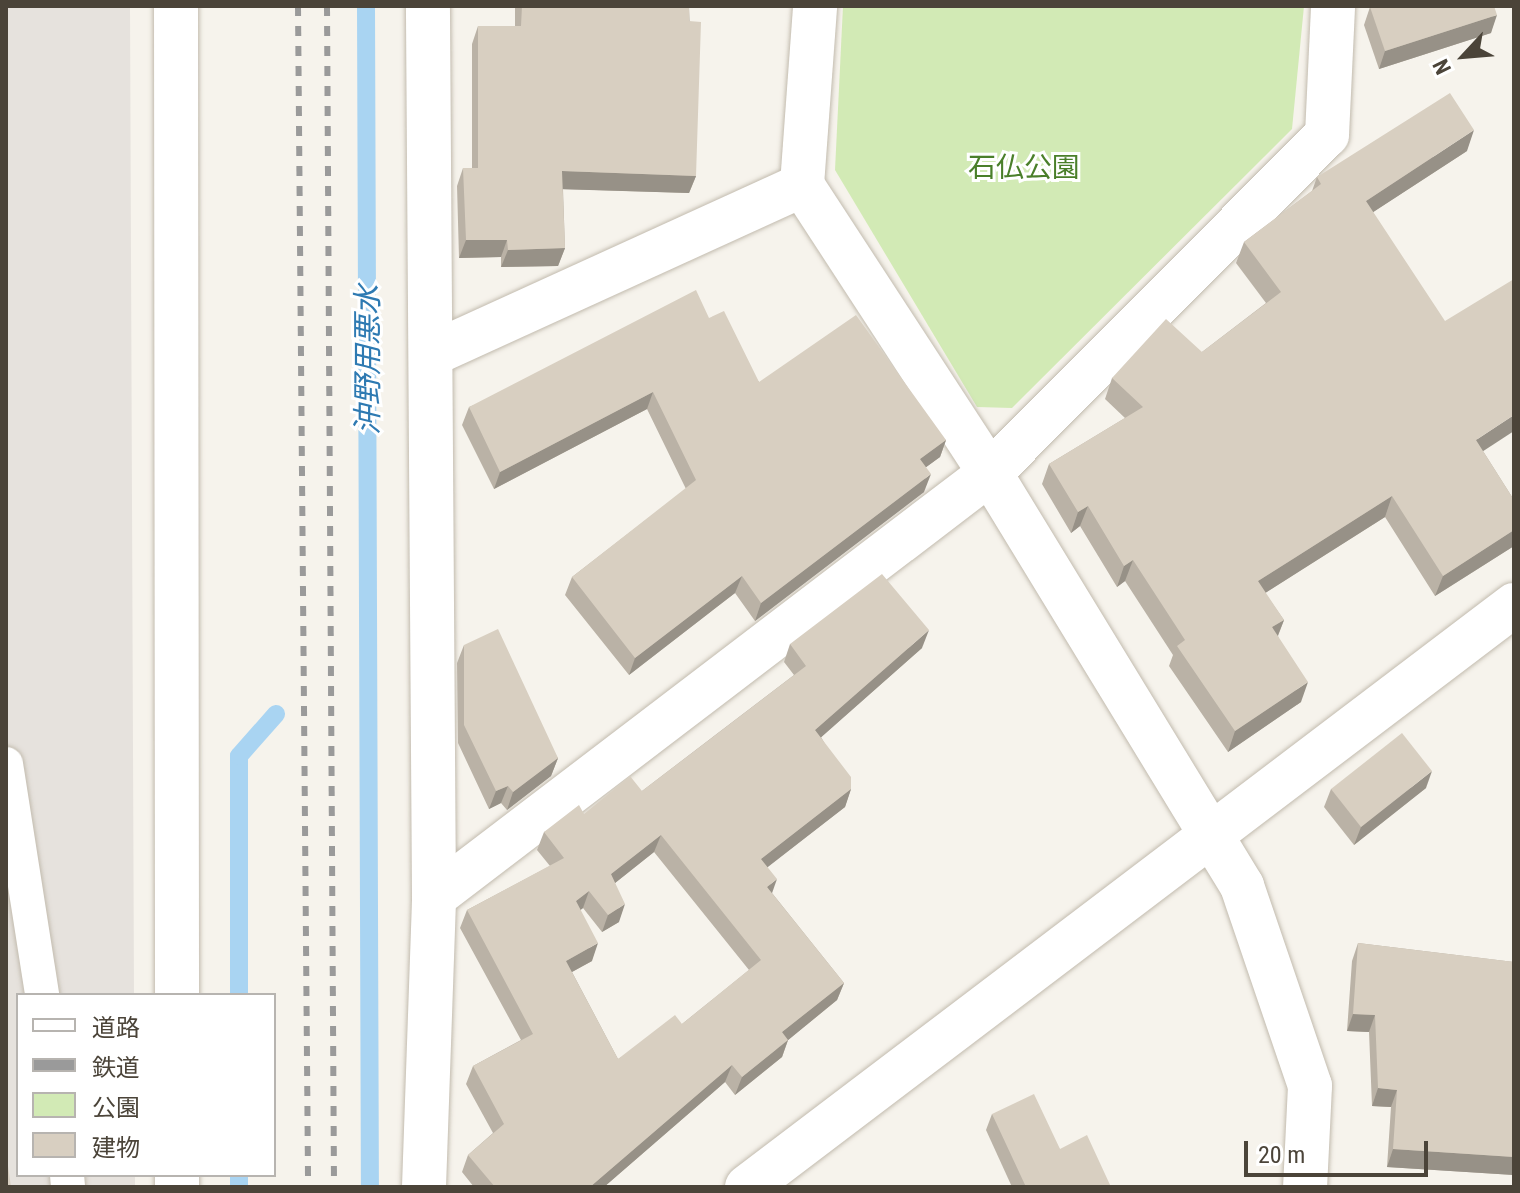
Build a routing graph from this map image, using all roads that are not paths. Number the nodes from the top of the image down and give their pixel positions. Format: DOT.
graph roads {
  1 [pos="176,6"];
  2 [pos="428,6"];
  3 [pos="815,6"];
  4 [pos="1333,6"];
  5 [pos="802,185"];
  6 [pos="432,354"];
  7 [pos="990,473"];
  8 [pos="1514,605"];
  9 [pos="6,764"];
  10 [pos="1210,837"];
  11 [pos="434,897"];
  12 [pos="42,993"];
  13 [pos="177,993"];
  14 [pos="424,1187"];
  15 [pos="747,1187"];
  16 [pos="1305,1187"];
  1 -- 13 [label="street"];
  2 -- 6 [label="street"];
  3 -- 5 [label="street"];
  4 -- 7 [label="street"];
  5 -- 6 [label="street"];
  5 -- 7 [label="street"];
  6 -- 11 [label="street"];
  7 -- 10 [label="street"];
  7 -- 11 [label="street"];
  8 -- 10 [label="street"];
  9 -- 12 [label="lane"];
  10 -- 15 [label="street"];
  10 -- 16 [label="street"];
  11 -- 14 [label="street"];
}
